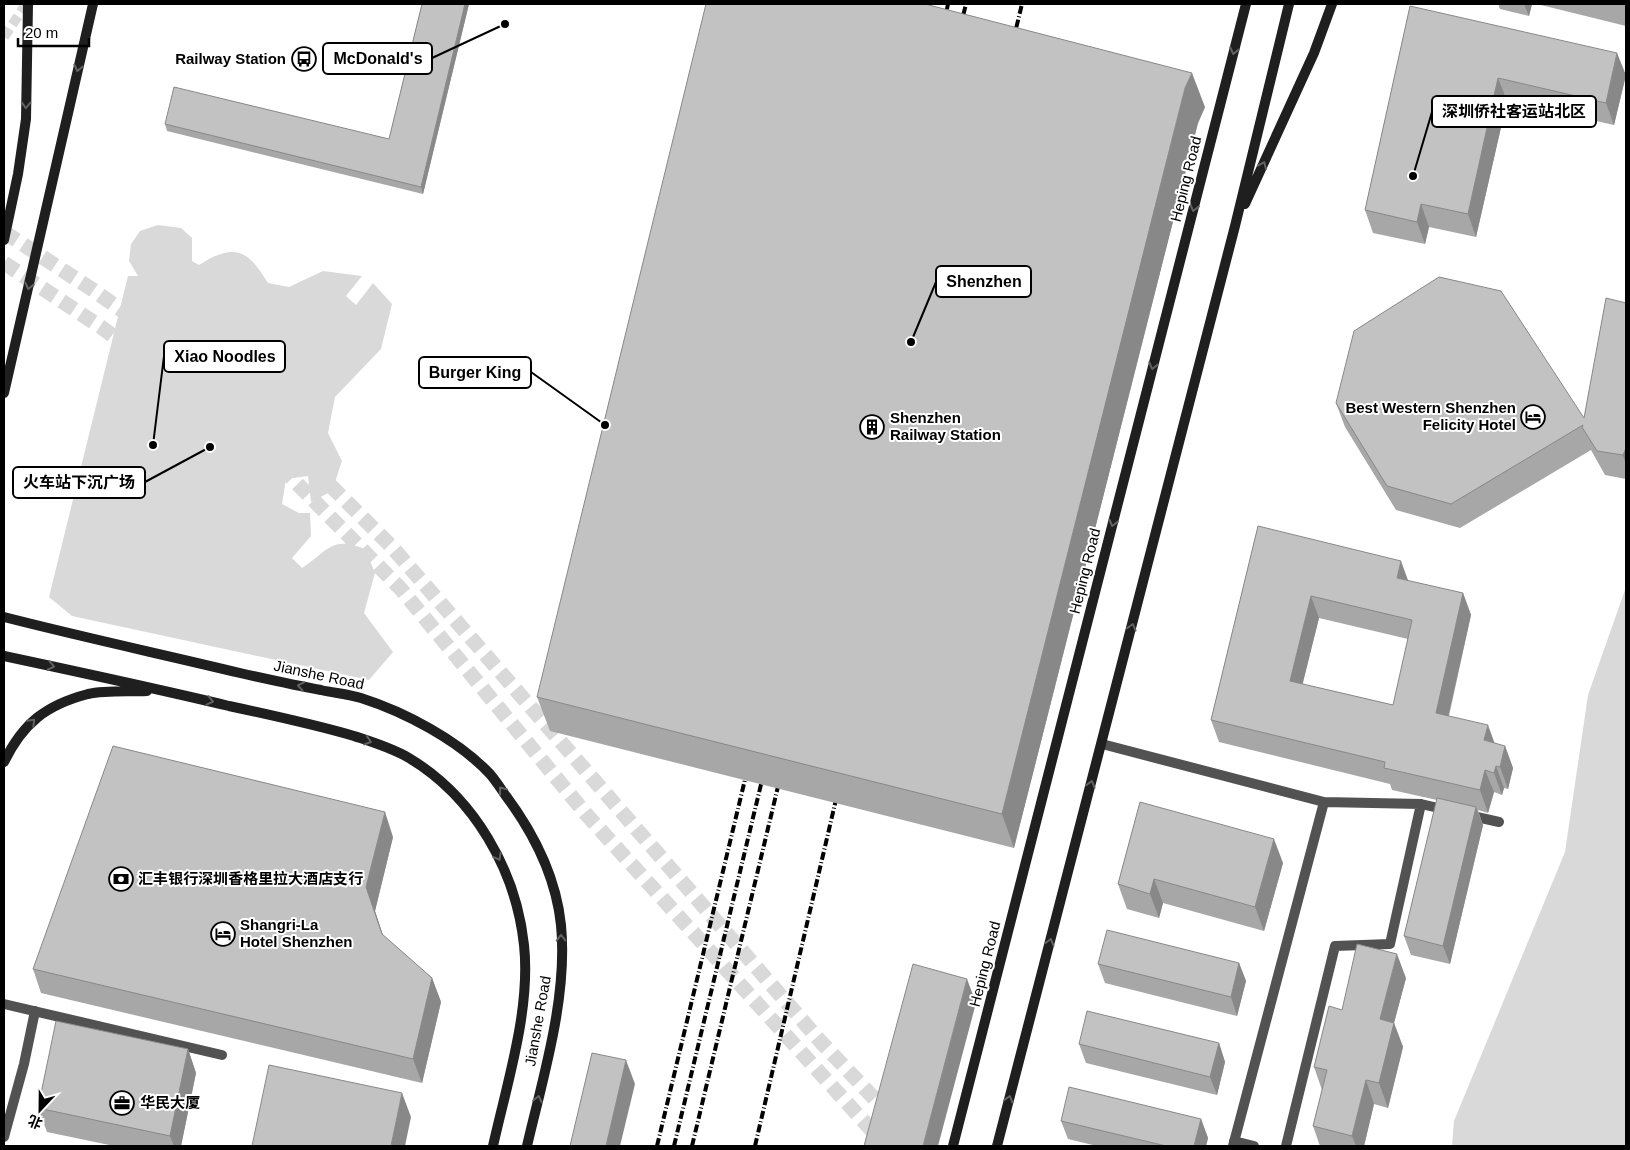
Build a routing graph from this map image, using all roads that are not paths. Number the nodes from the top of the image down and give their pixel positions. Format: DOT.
graph roads {
  1 [pos="28,4"];
  2 [pos="93,4"];
  3 [pos="1246,4"];
  4 [pos="1289,4"];
  5 [pos="1332,4"];
  6 [pos="1236,226"];
  7 [pos="4,240"];
  8 [pos="4,393"];
  9 [pos="4,617"];
  10 [pos="4,656"];
  11 [pos="161,690"];
  12 [pos="1102,744"];
  13 [pos="4,762"];
  14 [pos="1324,802"];
  15 [pos="1421,804"];
  16 [pos="1499,822"];
  17 [pos="4,1004"];
  18 [pos="35,1011"];
  19 [pos="222,1055"];
  20 [pos="4,1137"];
  21 [pos="1234,1144"];
  22 [pos="492,1146"];
  23 [pos="528,1146"];
  24 [pos="953,1146"];
  25 [pos="997,1146"];
  26 [pos="1254,1146"];
  27 [pos="1286,1146"];
  1 -- 7 [label="main road, one-way"];
  2 -- 8 [label="main road, one-way"];
  3 -- 24 [label="main road, Heping Road, one-way"];
  4 -- 6 [label="main road"];
  6 -- 5 [label="main road, one-way"];
  12 -- 6 [label="main road, one-way"];
  23 -- 9 [label="main road, Jianshe Road, one-way"];
  10 -- 11 [label="main road, Jianshe Road, one-way"];
  13 -- 11 [label="main road, one-way"];
  11 -- 22 [label="main road, Jianshe Road, one-way"];
  12 -- 14 [label="street"];
  25 -- 12 [label="main road, one-way"];
  14 -- 15 [label="street"];
  14 -- 21 [label="street"];
  15 -- 16 [label="street"];
  15 -- 27 [label="street"];
  17 -- 18 [label="street"];
  18 -- 19 [label="street"];
  18 -- 20 [label="street"];
  21 -- 26 [label="street"];
}
